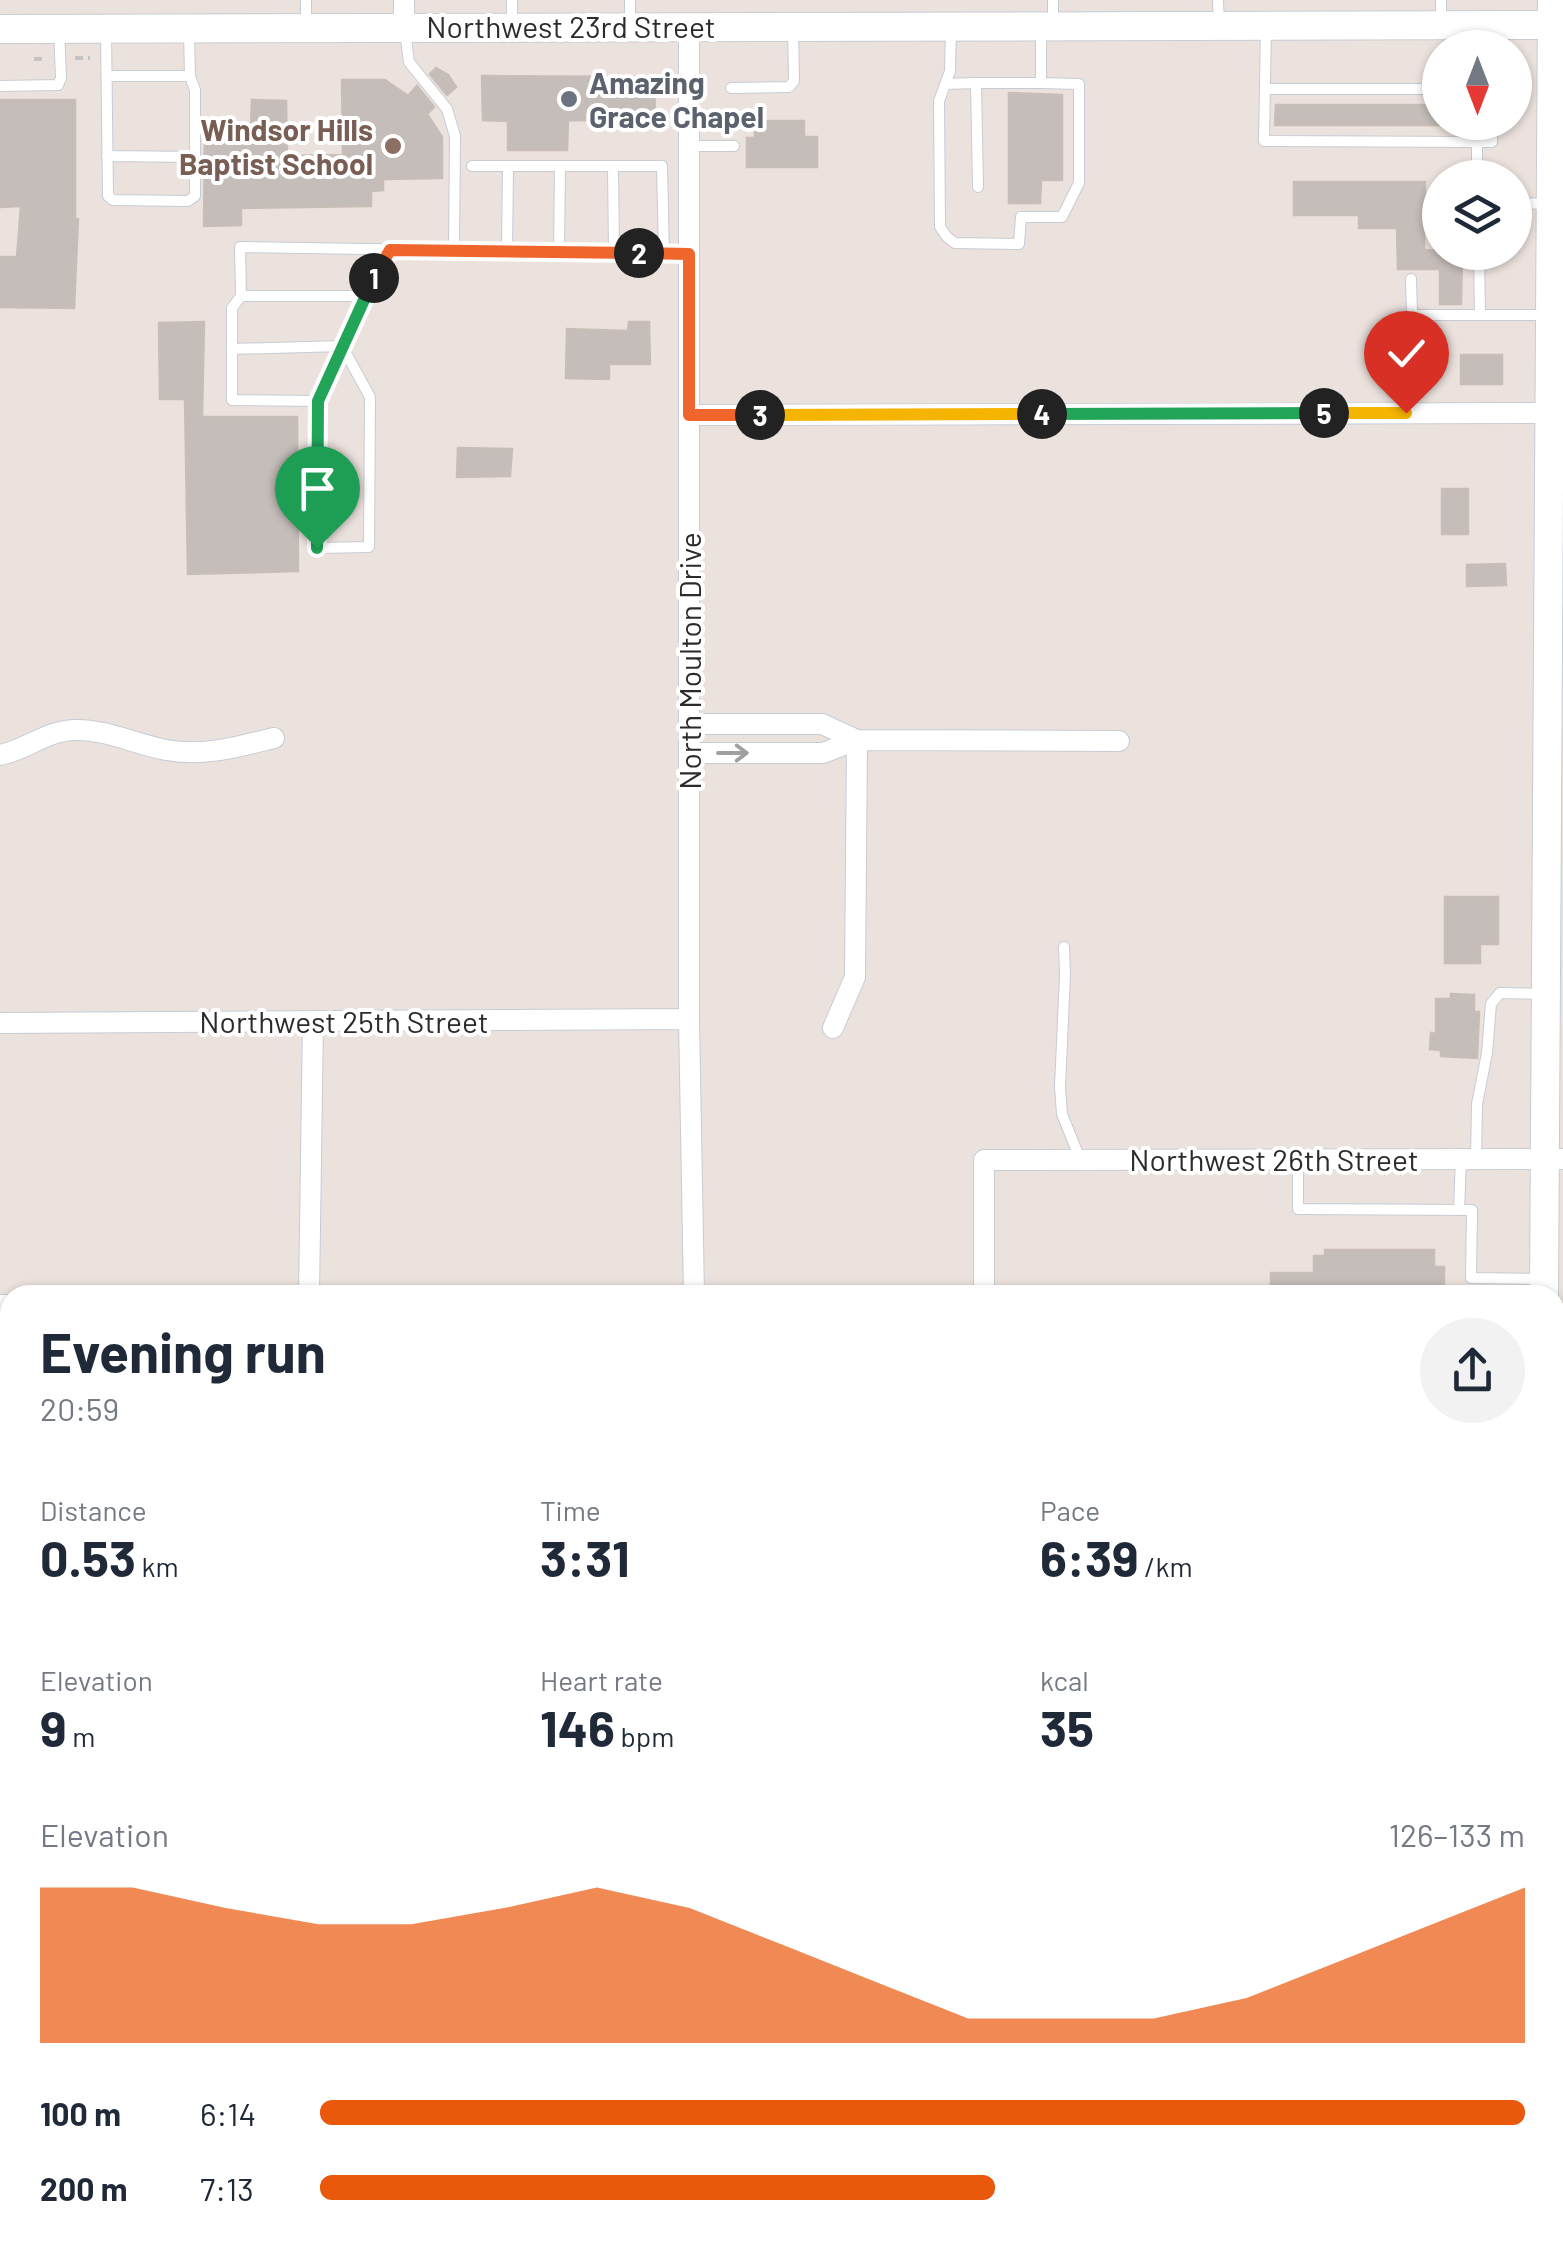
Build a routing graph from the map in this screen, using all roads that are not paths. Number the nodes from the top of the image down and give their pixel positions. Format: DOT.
graph roads {
  1 [pos="306,13"];
  2 [pos="404,13"];
  3 [pos="512,13"];
  4 [pos="630,13"];
  5 [pos="1218,13"];
  6 [pos="1441,13"];
  7 [pos="1049,17"];
  8 [pos="1556,17"];
  9 [pos="1266,25"];
  10 [pos="689,26"];
  11 [pos="793,26"];
  12 [pos="950,26"];
  13 [pos="189,27"];
  14 [pos="58,28"];
  15 [pos="106,28"];
  16 [pos="0,29"];
  17 [pos="107,76"];
  18 [pos="190,76"];
  19 [pos="976,82"];
  20 [pos="1041,83"];
  21 [pos="945,84"];
  22 [pos="0,86"];
  23 [pos="731,88"];
  24 [pos="1422,89"];
  25 [pos="1265,90"];
  26 [pos="1557,103"];
  27 [pos="1492,140"];
  28 [pos="1476,142"];
  29 [pos="690,146"];
  30 [pos="734,146"];
  31 [pos="108,156"];
  32 [pos="195,157"];
  33 [pos="1476,160"];
  34 [pos="472,166"];
  35 [pos="508,166"];
  36 [pos="560,166"];
  37 [pos="614,166"];
  38 [pos="1557,172"];
  39 [pos="978,187"];
  40 [pos="1532,203"];
  41 [pos="1552,204"];
  42 [pos="1557,238"];
  43 [pos="390,250"];
  44 [pos="454,250"];
  45 [pos="508,251"];
  46 [pos="559,252"];
  47 [pos="614,252"];
  48 [pos="664,254"];
  49 [pos="689,254"];
  50 [pos="1479,270"];
  51 [pos="1411,279"];
  52 [pos="241,296"];
  53 [pos="364,296"];
  54 [pos="1480,315"];
  55 [pos="1550,316"];
  56 [pos="342,346"];
  57 [pos="232,349"];
  58 [pos="1556,354"];
  59 [pos="318,401"];
  60 [pos="1554,407"];
  61 [pos="689,415"];
  62 [pos="1555,524"];
  63 [pos="689,724"];
  64 [pos="777,724"];
  65 [pos="274,738"];
  66 [pos="856,740"];
  67 [pos="1120,741"];
  68 [pos="689,753"];
  69 [pos="778,753"];
  70 [pos="0,755"];
  71 [pos="1064,947"];
  72 [pos="1554,947"];
  73 [pos="1545,994"];
  74 [pos="689,1019"];
  75 [pos="313,1022"];
  76 [pos="0,1023"];
  77 [pos="833,1028"];
  78 [pos="1554,1059"];
  79 [pos="1553,1158"];
  80 [pos="1298,1159"];
  81 [pos="1468,1159"];
  82 [pos="1081,1160"];
  83 [pos="1459,1210"];
  84 [pos="309,1285"];
  85 [pos="694,1285"];
  86 [pos="984,1285"];
  87 [pos="1528,1285"];
  88 [pos="1544,1285"];
  1 -- 2 [label="main road, Northwest 23rd Street"];
  1 -- 13 [label="main road, Northwest 23rd Street"];
  2 -- 3 [label="main road, Northwest 23rd Street"];
  2 -- 44 [label="lane"];
  3 -- 4 [label="main road, Northwest 23rd Street"];
  4 -- 10 [label="main road, Northwest 23rd Street"];
  5 -- 7 [label="main road, Northwest 23rd Street"];
  5 -- 9 [label="main road, Northwest 23rd Street"];
  6 -- 8 [label="main road, Northwest 23rd Street"];
  6 -- 9 [label="main road, Northwest 23rd Street"];
  7 -- 12 [label="main road, Northwest 23rd Street"];
  7 -- 20 [label="lane"];
  8 -- 26 [label="main road"];
  9 -- 25 [label="lane"];
  10 -- 11 [label="main road, Northwest 23rd Street"];
  10 -- 29 [label="street, North Moulton Drive"];
  11 -- 12 [label="main road, Northwest 23rd Street"];
  11 -- 23 [label="lane"];
  12 -- 21 [label="lane"];
  13 -- 15 [label="main road, Northwest 23rd Street"];
  13 -- 18 [label="lane"];
  14 -- 15 [label="main road, Northwest 23rd Street"];
  14 -- 16 [label="main road, Northwest 23rd Street"];
  14 -- 22 [label="lane"];
  15 -- 17 [label="lane"];
  17 -- 18 [label="lane"];
  17 -- 31 [label="lane"];
  18 -- 32 [label="lane"];
  19 -- 20 [label="lane"];
  19 -- 21 [label="lane"];
  19 -- 39 [label="lane"];
  20 -- 21 [label="lane"];
  24 -- 25 [label="lane"];
  25 -- 28 [label="lane"];
  26 -- 38 [label="main road"];
  27 -- 28 [label="lane"];
  28 -- 33 [label="lane"];
  29 -- 30 [label="lane"];
  29 -- 49 [label="street, North Moulton Drive"];
  31 -- 32 [label="lane"];
  31 -- 32 [label="lane"];
  34 -- 35 [label="lane"];
  35 -- 36 [label="lane"];
  35 -- 45 [label="lane"];
  36 -- 37 [label="lane"];
  36 -- 46 [label="lane"];
  37 -- 47 [label="lane"];
  37 -- 48 [label="lane"];
  38 -- 41 [label="main road"];
  40 -- 41 [label="lane"];
  41 -- 42 [label="main road"];
  42 -- 55 [label="main road"];
  43 -- 44 [label="lane"];
  43 -- 52 [label="lane"];
  43 -- 53 [label="lane"];
  44 -- 45 [label="lane"];
  45 -- 46 [label="lane"];
  46 -- 47 [label="lane"];
  47 -- 48 [label="lane"];
  48 -- 49 [label="lane"];
  49 -- 61 [label="street, North Moulton Drive"];
  50 -- 54 [label="lane"];
  51 -- 54 [label="lane"];
  52 -- 53 [label="lane"];
  52 -- 57 [label="lane"];
  53 -- 56 [label="lane"];
  54 -- 55 [label="lane"];
  55 -- 58 [label="main road"];
  56 -- 57 [label="lane"];
  56 -- 59 [label="lane"];
  56 -- 59 [label="lane"];
  57 -- 59 [label="lane"];
  58 -- 60 [label="main road"];
  60 -- 61 [label="street"];
  60 -- 62 [label="main road"];
  61 -- 63 [label="street, North Moulton Drive"];
  62 -- 72 [label="main road"];
  63 -- 64 [label="street"];
  63 -- 68 [label="street, North Moulton Drive"];
  64 -- 66 [label="street"];
  64 -- 69 [label="street"];
  65 -- 70 [label="street"];
  66 -- 67 [label="street"];
  66 -- 69 [label="street"];
  66 -- 77 [label="street"];
  68 -- 69 [label="street, one-way"];
  68 -- 74 [label="street, North Moulton Drive"];
  71 -- 82 [label="lane"];
  72 -- 73 [label="main road"];
  73 -- 78 [label="main road"];
  73 -- 81 [label="lane"];
  74 -- 75 [label="street, Northwest 25th Street"];
  74 -- 85 [label="street, North Moulton Drive"];
  75 -- 76 [label="street, Northwest 25th Street"];
  75 -- 84 [label="street"];
  78 -- 79 [label="main road"];
  79 -- 81 [label="street, Northwest 26th Street"];
  79 -- 88 [label="main road"];
  80 -- 81 [label="street, Northwest 26th Street"];
  80 -- 82 [label="street, Northwest 26th Street"];
  80 -- 83 [label="lane"];
  81 -- 83 [label="lane"];
  82 -- 86 [label="street, Northwest 26th Street"];
  83 -- 87 [label="lane"];
}
